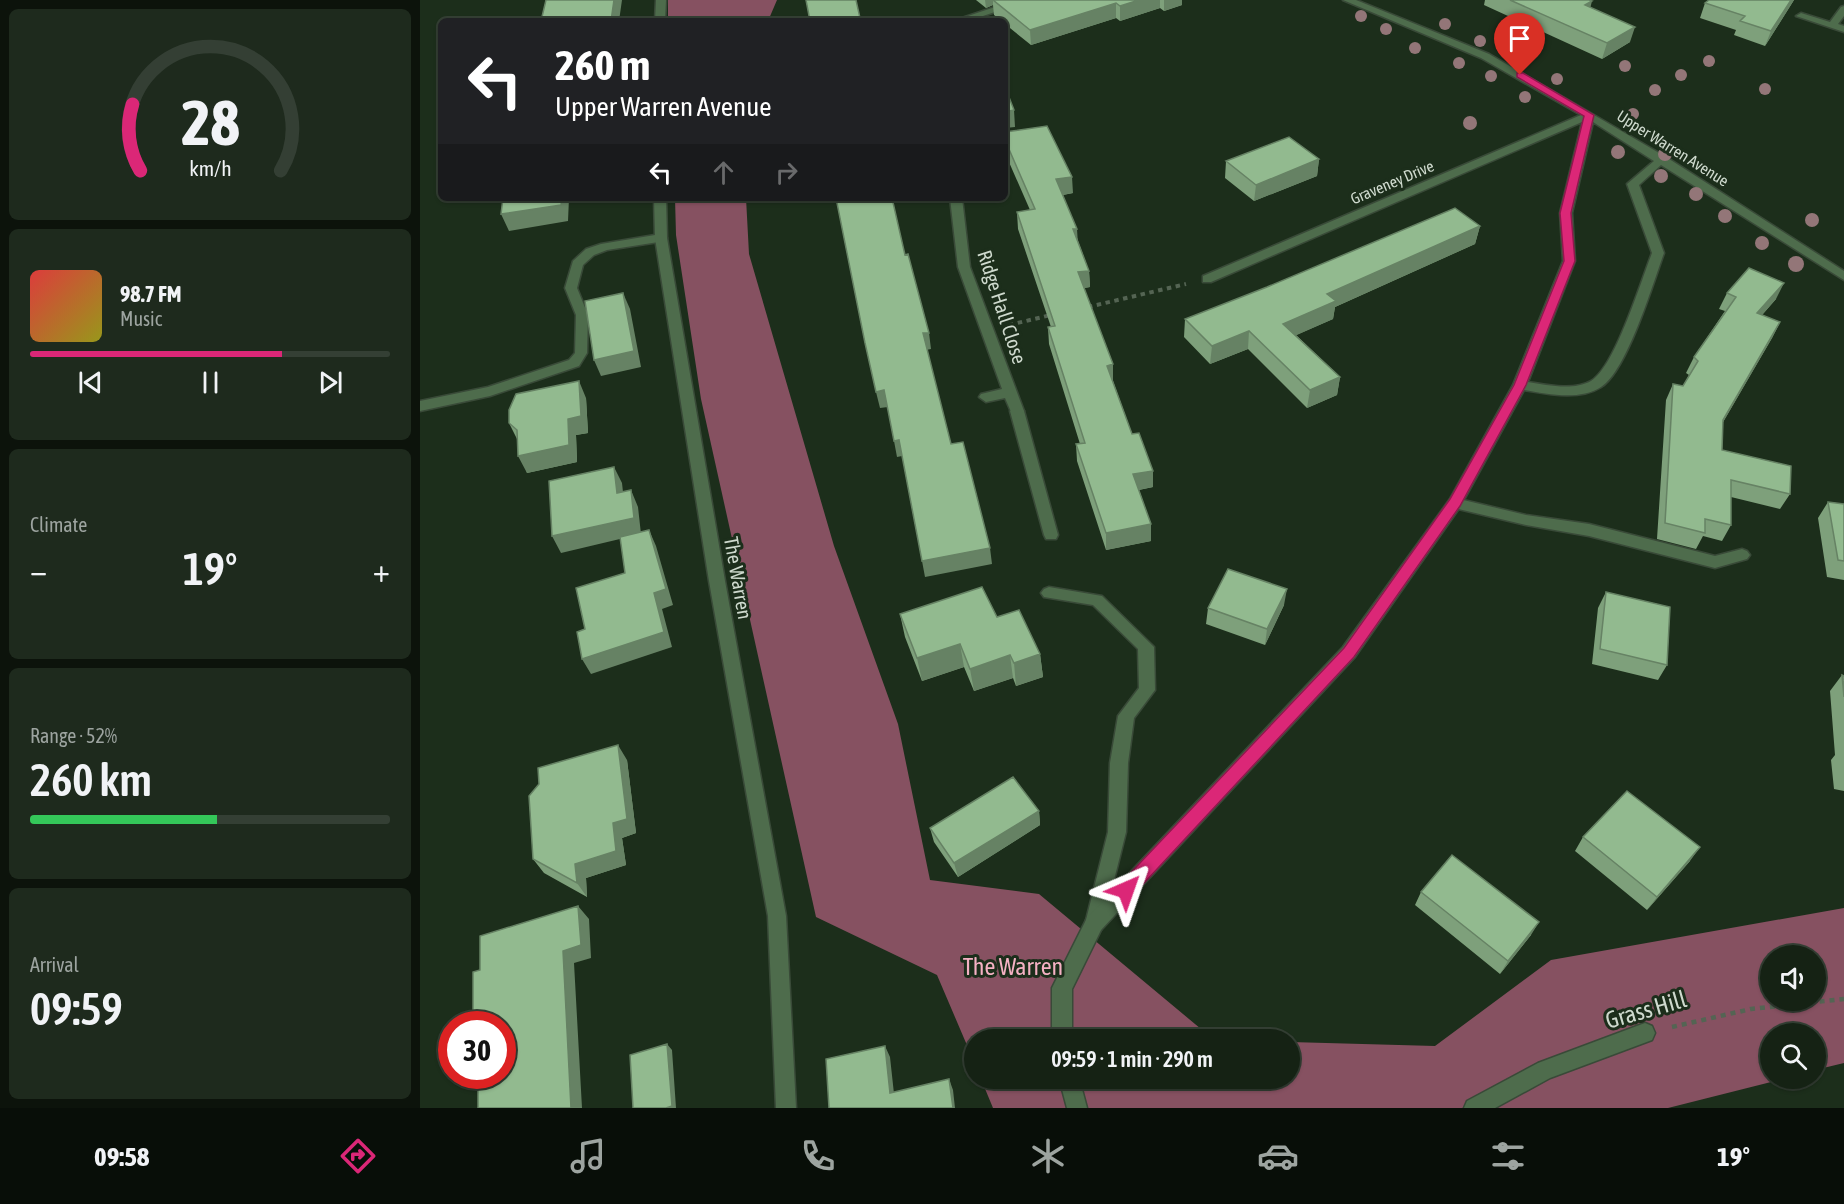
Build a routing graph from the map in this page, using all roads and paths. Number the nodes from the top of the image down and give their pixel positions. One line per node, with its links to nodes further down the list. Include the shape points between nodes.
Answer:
1 (661, 0): 6 (street)
2 (1026, 0): 7 (street)
3 (1348, 0): 10 (street, Upper Warren Avenue, via 1485,56)
4 (1844, 9): 8 (street)
5 (1802, 16): 8 (street)
6 (660, 18)
7 (968, 18)
8 (1832, 25): 9 (street)
9 (1844, 29)
10 (1590, 115): 11 (street, Upper Warren Avenue); 16 (street, Graveney Drive); 20 (street, via 1566,213 1569,261)
11 (1662, 159): 15 (street, Upper Warren Avenue); 20 (street, via 1633,184 1658,253 1618,355 1600,382 1580,389)
12 (660, 201): 14 (street, The Warren)
13 (956, 201): 19 (street, Ridge Hall Close, via 964,267)
14 (661, 238): 23 (street, via 605,247 590,252 577,264 571,288 582,315 581,352 574,363 490,391); 33 (street, The Warren, via 777,916)
15 (1844, 276)
16 (1207, 279): 17 (path)
17 (1079, 309)
18 (1057, 314): 19 (path)
19 (987, 331): 21 (street, Ridge Hall Close)
20 (1520, 385): 24 (street)
21 (1010, 392): 22 (street, Ridge Hall Close); 25 (street, Ridge Hall Close)
22 (986, 397)
23 (420, 406)
24 (1455, 503): 26 (street, via 1589,530 1715,562); 28 (street, via 1349,652)
25 (1051, 535)
26 (1742, 555)
27 (1049, 593): 28 (street, via 1097,600 1146,647 1147,690 1126,716 1119,763 1118,832)
28 (1094, 924): 30 (street, via 1062,987)
29 (1844, 999): 31 (path, Grass Hill, via 1751,1009)
30 (1062, 1029)
31 (1645, 1033): 35 (street, Grass Hill, via 1545,1070)
32 (1072, 1089): 34 (street)
33 (786, 1108)
34 (1077, 1108)
35 (1474, 1108)

